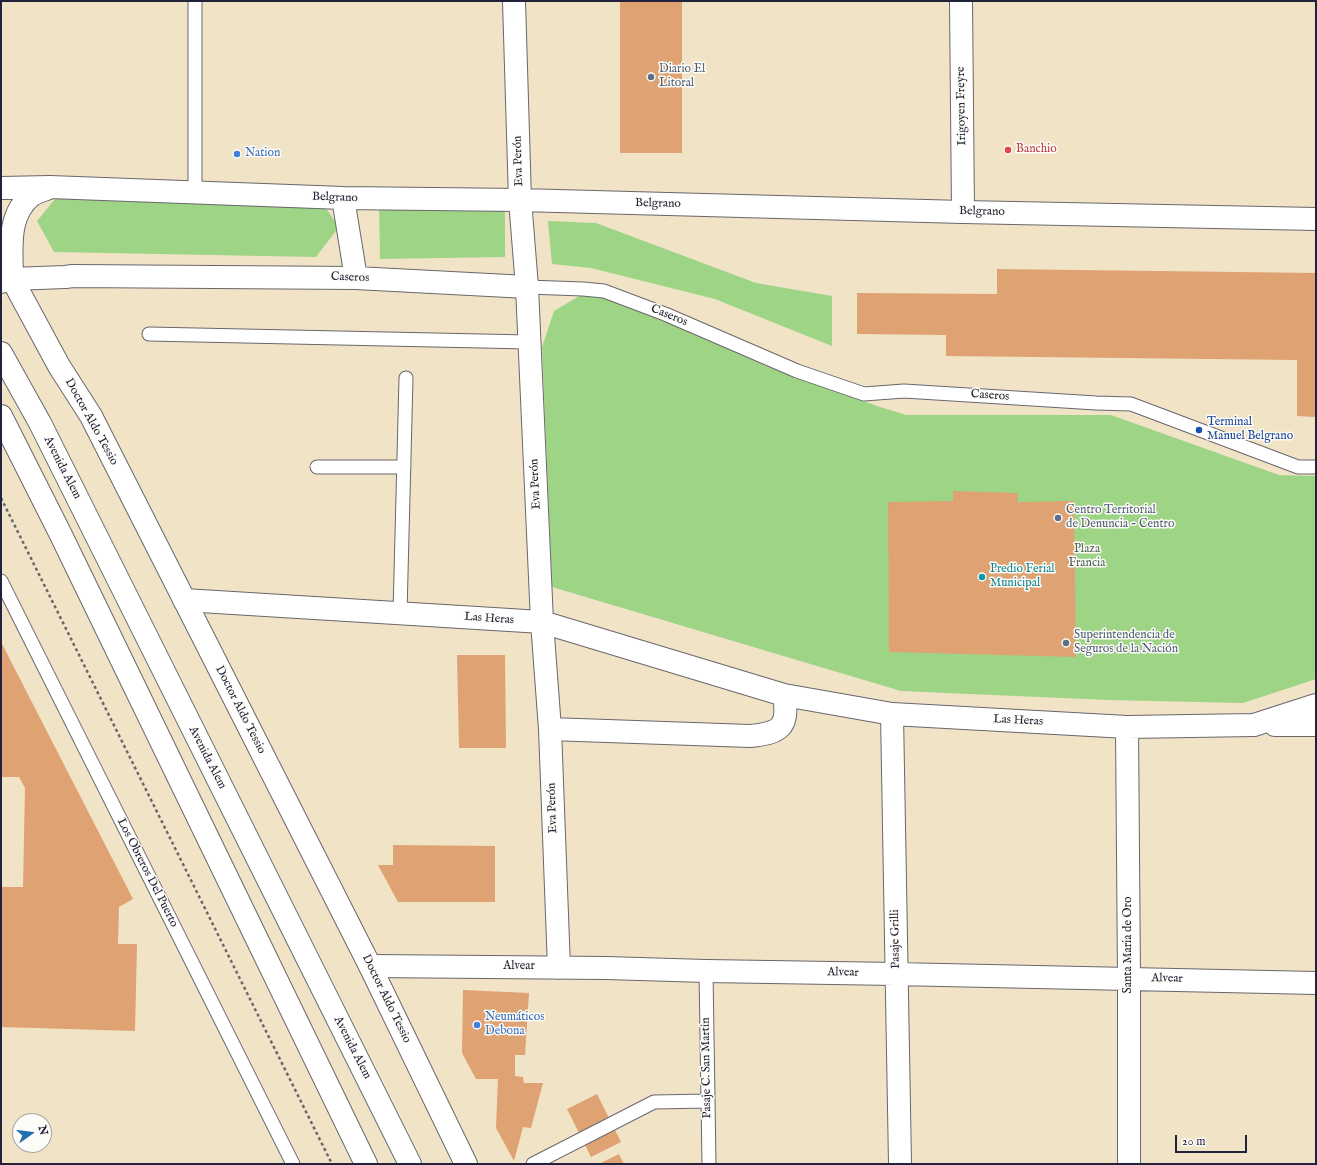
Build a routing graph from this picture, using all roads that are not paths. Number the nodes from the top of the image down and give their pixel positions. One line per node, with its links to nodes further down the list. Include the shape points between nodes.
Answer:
1 (195, 1): 6 (lane)
2 (514, 1): 8 (main road, Eva Perón)
3 (961, 1): 9 (main road, Irigoyen Freyre)
4 (1, 188): 5 (main road, Belgrano)
5 (50, 188): 6 (main road, Belgrano); 11 (main road, via 32,195 15,218)
6 (196, 193): 7 (main road, Belgrano)
7 (343, 198): 8 (main road, Belgrano); 12 (main road)
8 (520, 200): 9 (main road, Belgrano); 13 (main road, Eva Perón)
9 (963, 212): 10 (main road, Belgrano)
10 (1316, 219)
11 (5, 275): 12 (main road, Caseros); 25 (main road, Doctor Aldo Tessio, via 91,416)
12 (356, 278): 13 (main road, Caseros)
13 (527, 287): 15 (main road, Eva Perón); 22 (lane, Caseros, via 604,291 665,314 797,371 864,394 904,391 1096,404 1131,404 1298,467)
14 (149, 334): 15 (lane)
15 (529, 342): 27 (main road, Eva Perón)
16 (1, 353): 45 (main road, Avenida Alem, via 43,430)
17 (406, 378): 21 (lane)
18 (1, 416): 23 (main road)
19 (1, 445): 23 (main road)
20 (317, 467): 21 (lane)
21 (404, 467): 26 (lane)
22 (1316, 467)
23 (60, 534): 44 (main road)
24 (1, 581): 43 (lane, Los Obreros Del Puerto)
25 (184, 600): 26 (main road, Las Heras); 35 (main road, Doctor Aldo Tessio)
26 (400, 613): 27 (main road, Las Heras)
27 (542, 622): 28 (main road, Las Heras); 34 (main road, Eva Perón)
28 (784, 695): 30 (main road, Las Heras); 34 (main road, via 784,722 773,732 766,734 750,736)
29 (1316, 705): 31 (main road, Las Heras)
30 (892, 714): 33 (main road, Las Heras); 38 (main road, Pasaje Grilli)
31 (1254, 725): 32 (main road, Las Heras); 33 (main road, Las Heras)
32 (1316, 725)
33 (1127, 727): 39 (main road, Santa Maria de Oro)
34 (550, 729): 36 (main road, Eva Perón)
35 (370, 966): 36 (main road, Alvear); 46 (main road, Doctor Aldo Tessio)
36 (559, 968): 37 (main road, Alvear)
37 (706, 971): 38 (main road, Alvear); 41 (lane, Pasaje C. San Martin)
38 (896, 974): 39 (main road, Alvear); 48 (main road, Pasaje Grilli)
39 (1129, 978): 40 (main road, Alvear); 49 (main road, Santa Maria de Oro)
40 (1316, 982)
41 (708, 1101): 42 (lane, via 654,1102); 47 (lane, Pasaje C. San Martin)
42 (538, 1163)
43 (293, 1164)
44 (366, 1164)
45 (410, 1164)
46 (466, 1164)
47 (709, 1164)
48 (900, 1164)
49 (1129, 1164)

